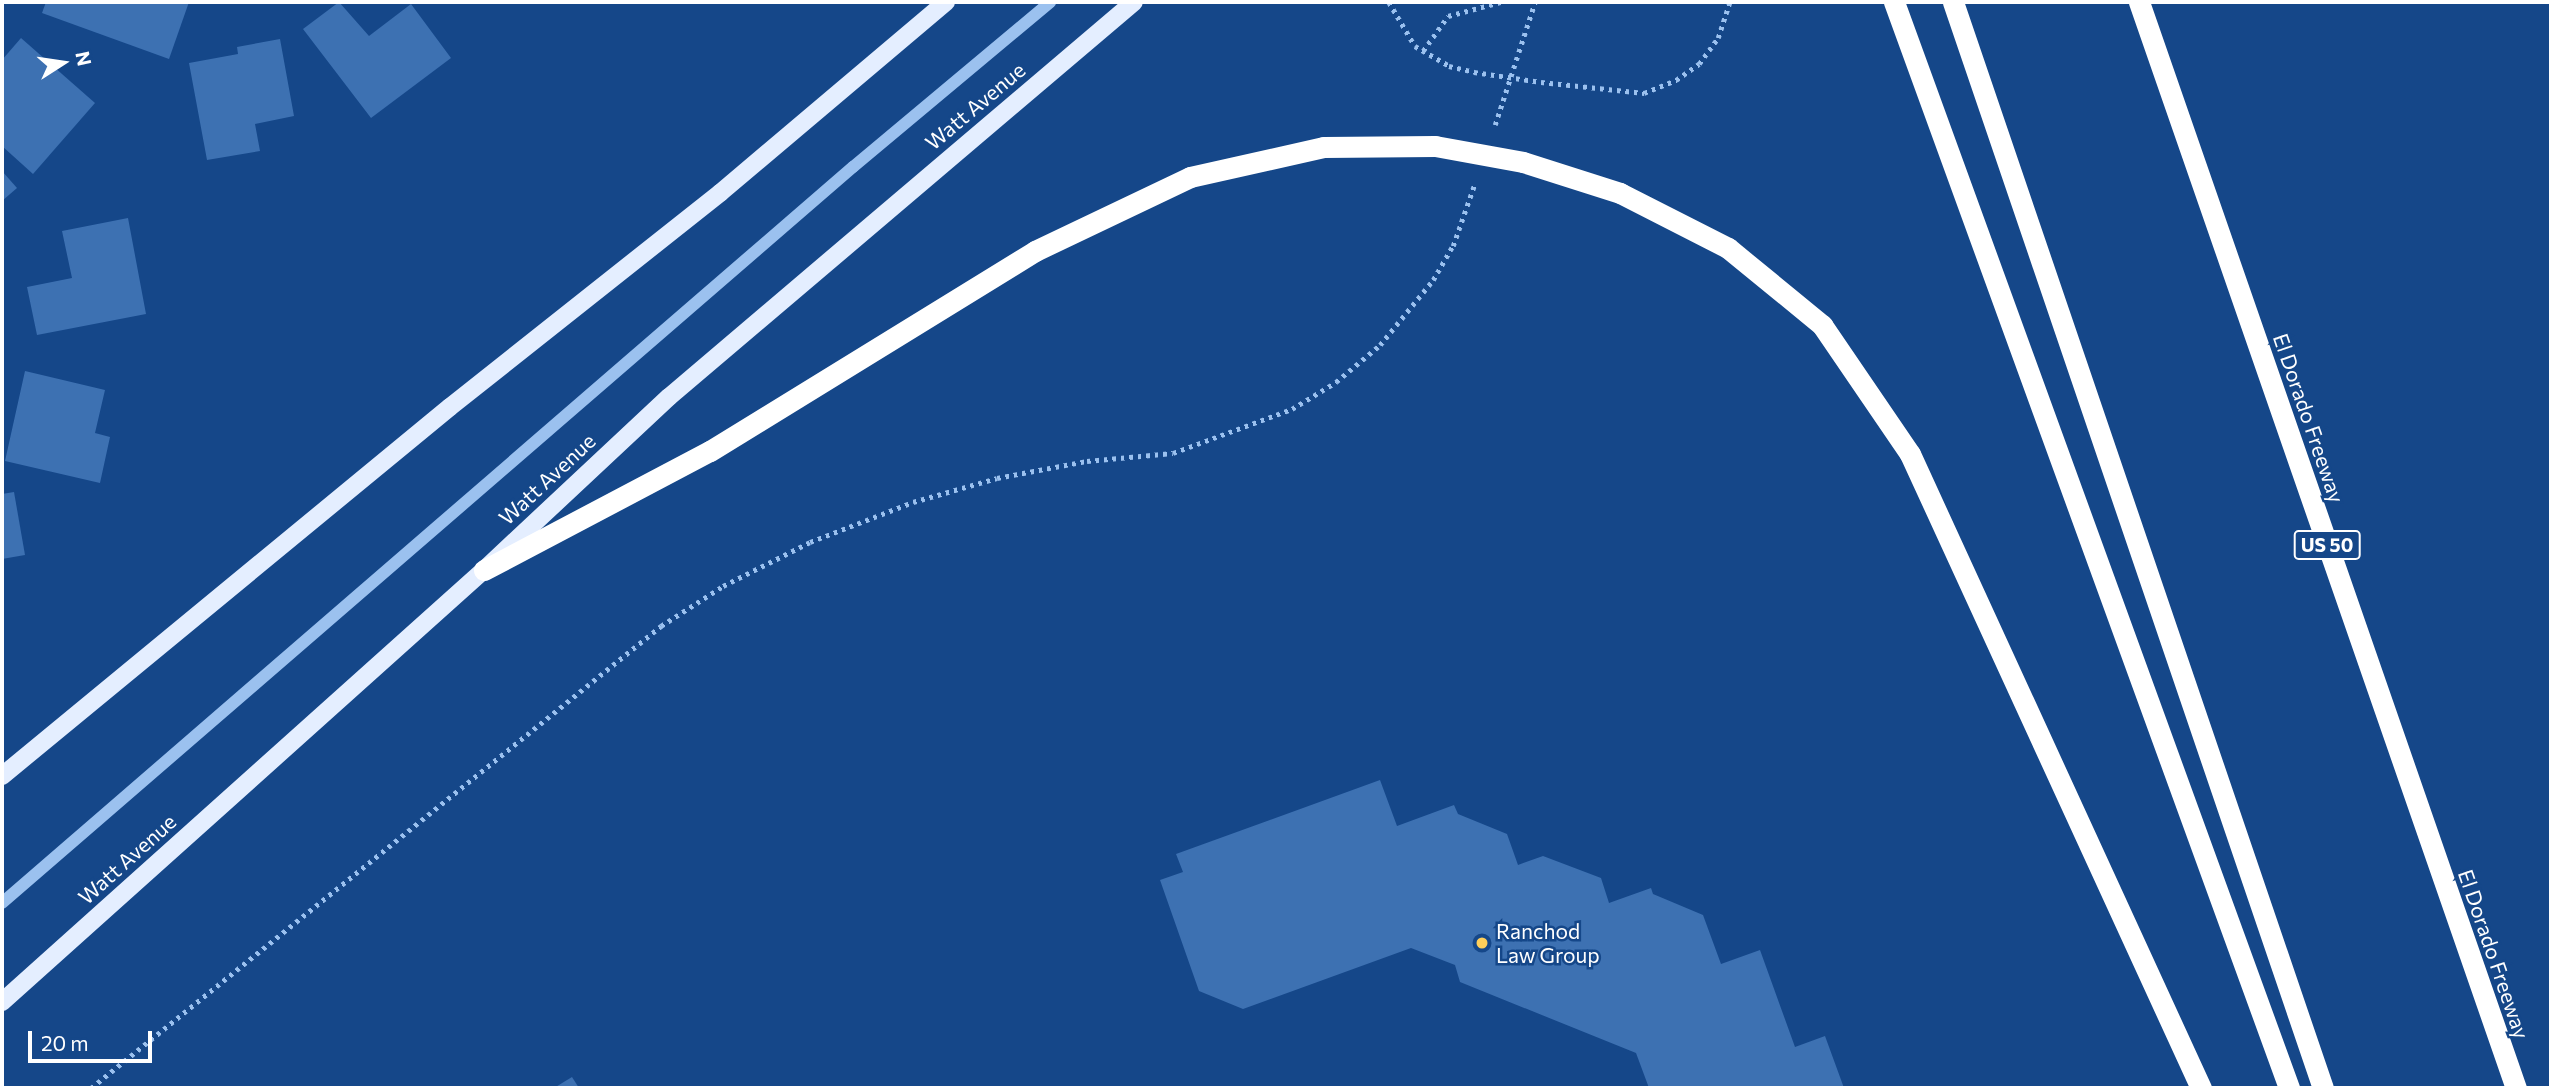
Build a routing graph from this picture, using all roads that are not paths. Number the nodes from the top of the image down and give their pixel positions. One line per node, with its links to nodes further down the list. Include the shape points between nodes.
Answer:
1 (946, 2): 8 (main road, via 720,193 450,407)
2 (1050, 2): 9 (lane)
3 (1134, 2): 7 (main road, Watt Avenue, via 669,397)
4 (1894, 2): 12 (highway)
5 (1953, 2): 13 (highway)
6 (2139, 2): 14 (highway, El Dorado Freeway / US 50)
7 (484, 569): 10 (main road, Watt Avenue); 11 (highway, bridge, via 709,451 1035,251 1190,177 1324,147 1435,146 1523,162 1620,193 1728,248 1822,325 1910,454)
8 (2, 776)
9 (2, 903)
10 (2, 1002)
11 (2201, 1088)
12 (2289, 1088)
13 (2323, 1088)
14 (2516, 1088)

